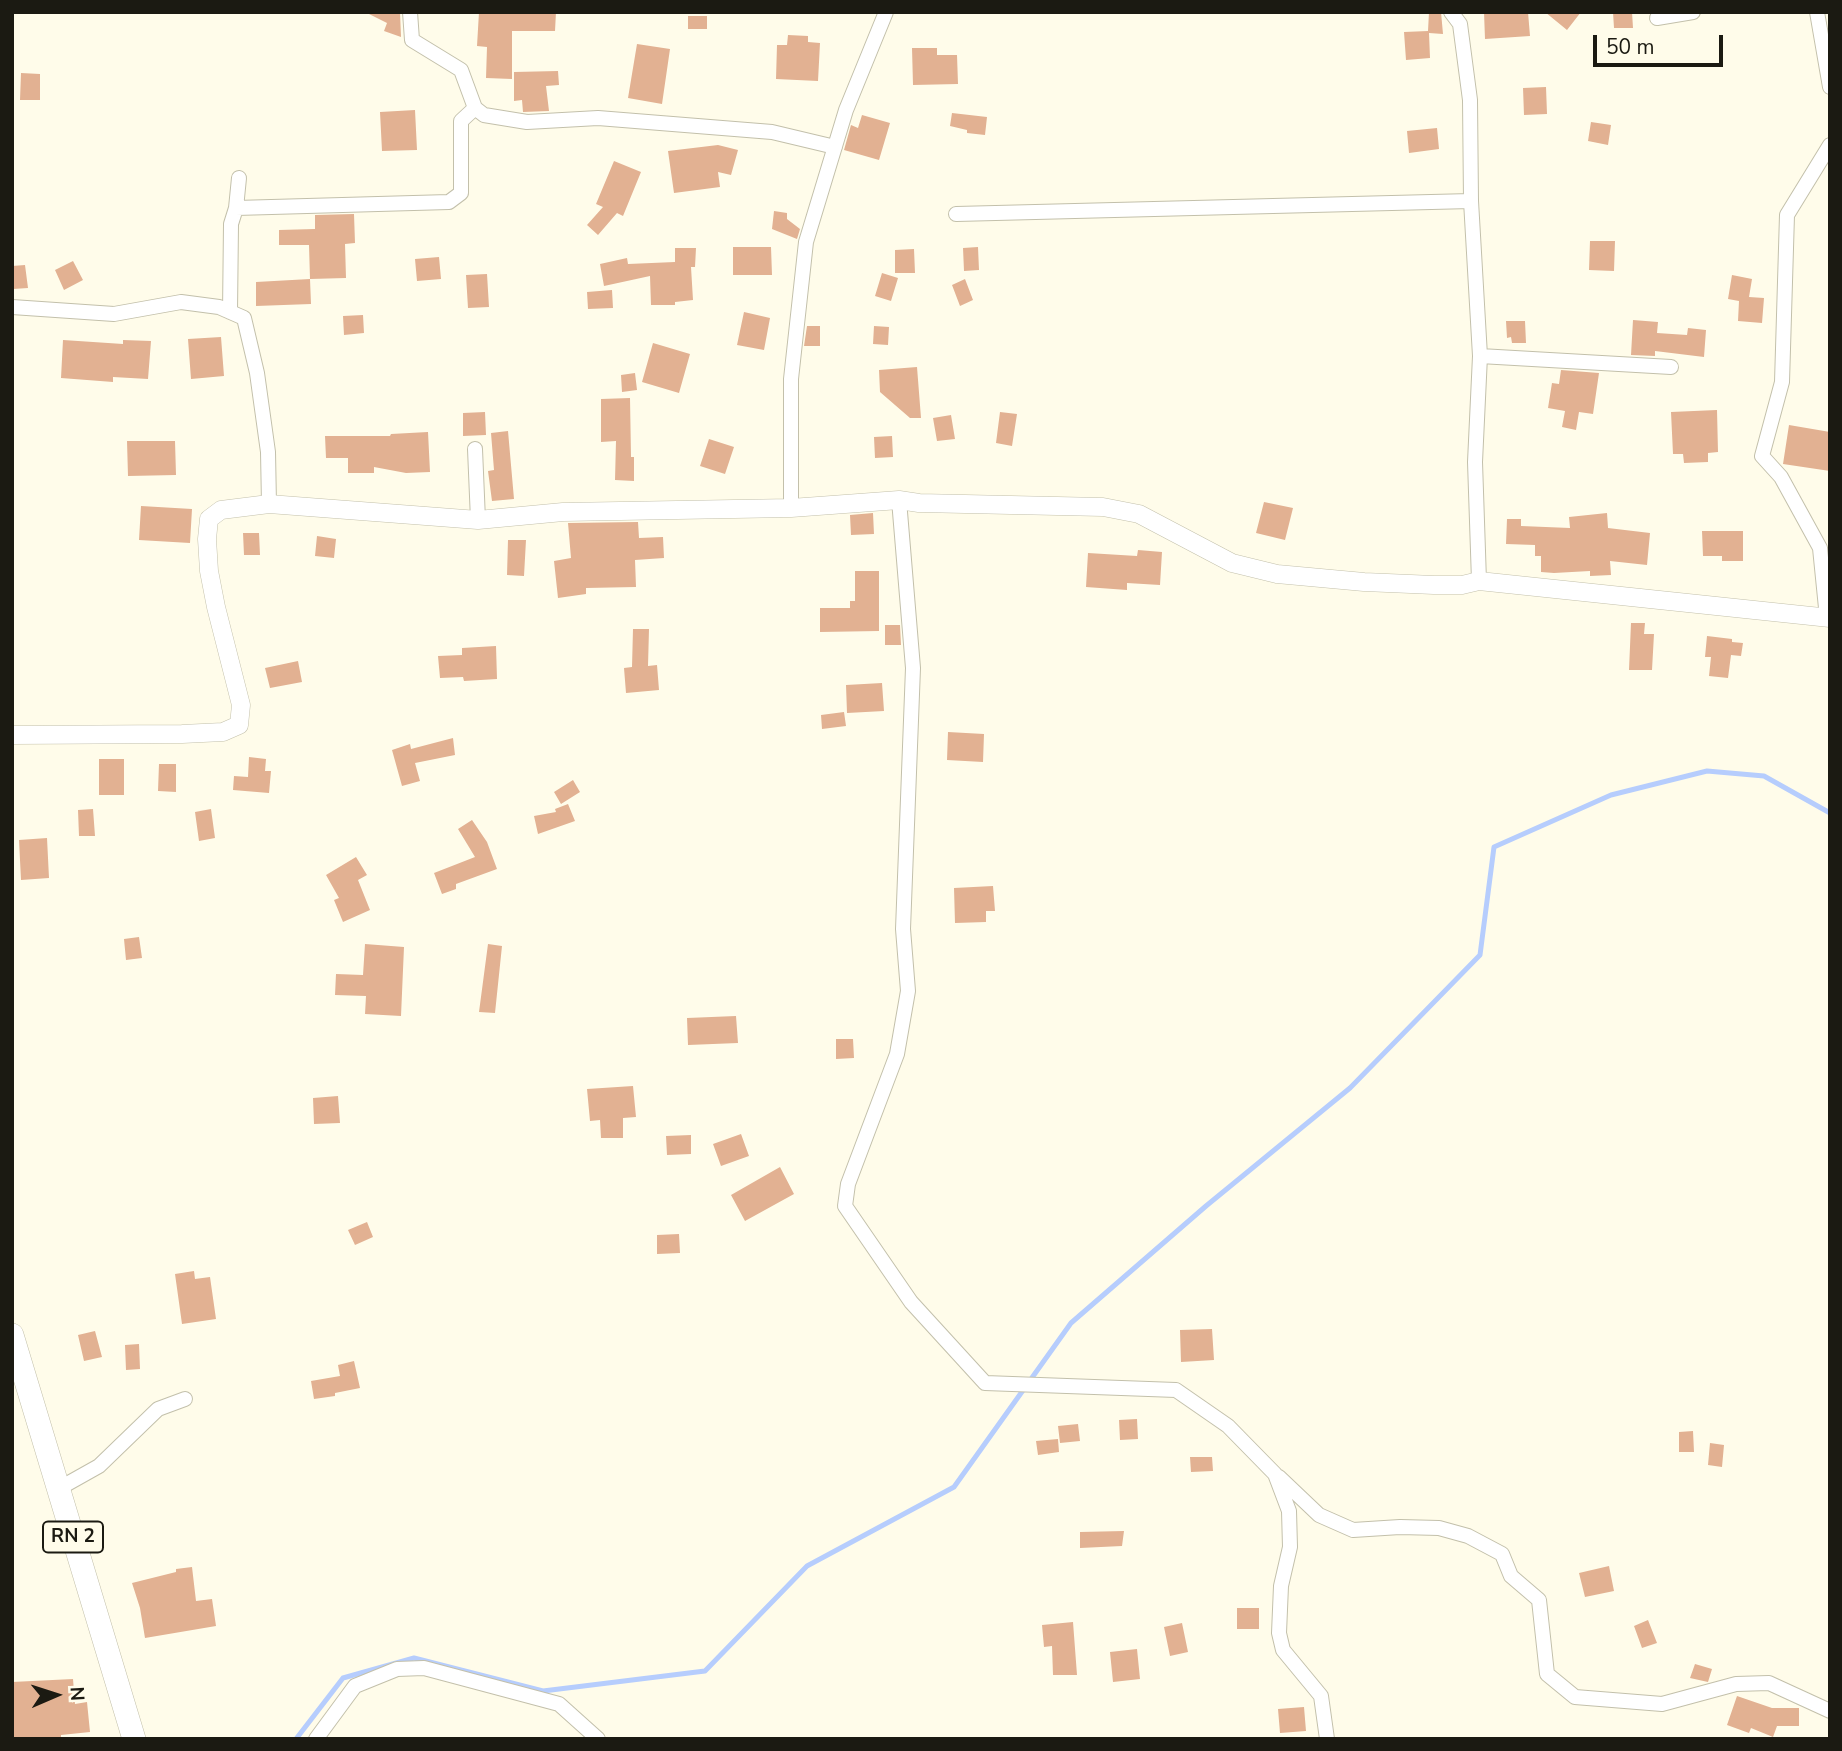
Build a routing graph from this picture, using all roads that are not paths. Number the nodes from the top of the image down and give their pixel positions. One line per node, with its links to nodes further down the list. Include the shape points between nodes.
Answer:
1 (410, 12): 8 (street, via 412,40 461,70)
2 (886, 12): 10 (street)
3 (1451, 12): 12 (street, via 1460,24 1470,100)
4 (1693, 12): 6 (street)
5 (1817, 12): 7 (street)
6 (1657, 18)
7 (1830, 87)
8 (475, 108): 10 (street, via 484,115 527,122 598,118 772,132); 13 (street, via 461,121 461,192 449,202)
9 (1830, 145): 25 (street, via 1787,215 1783,382 1762,456 1781,477 1821,548)
10 (835, 147): 22 (street, via 806,242 791,379)
11 (239, 178): 13 (street)
12 (1471, 201): 14 (street); 17 (street)
13 (236, 208): 16 (street, via 231,224)
14 (956, 214)
15 (12, 307): 16 (street, via 114,314 181,302)
16 (230, 312): 21 (street, via 244,318 257,373 268,452)
17 (1480, 356): 18 (street); 24 (street, via 1475,462)
18 (1671, 367)
19 (475, 449): 23 (street)
20 (899, 500): 22 (street); 24 (street, via 1103,508 1139,514 1232,563 1277,574 1434,585); 29 (street, via 913,668 902,929 908,991 897,1054 848,1184 845,1206 911,1302 985,1382 1176,1390 1228,1426)
21 (269, 504): 23 (street); 26 (street, via 221,510 209,519 209,571 241,705 239,725 223,732 181,734)
22 (791, 508): 23 (street, via 563,512)
23 (478, 520)
24 (1479, 581): 25 (street)
25 (1828, 618)
26 (12, 735)
27 (12, 1335): 30 (main road, RN 2)
28 (185, 1399): 30 (street, via 158,1409 99,1466)
29 (1275, 1474): 31 (street, via 1319,1515 1353,1530 1439,1528 1468,1536 1502,1554 1511,1576 1539,1600 1547,1674 1575,1697 1662,1704 1736,1684 1769,1683); 35 (street, via 1289,1511 1290,1547 1281,1586 1279,1633 1283,1650 1321,1696)
30 (58, 1489): 32 (main road, RN 2)
31 (1830, 1711)
32 (134, 1739)
33 (316, 1739): 34 (street, via 355,1686 397,1669 424,1668 559,1704)
34 (598, 1739)
35 (1327, 1739)

